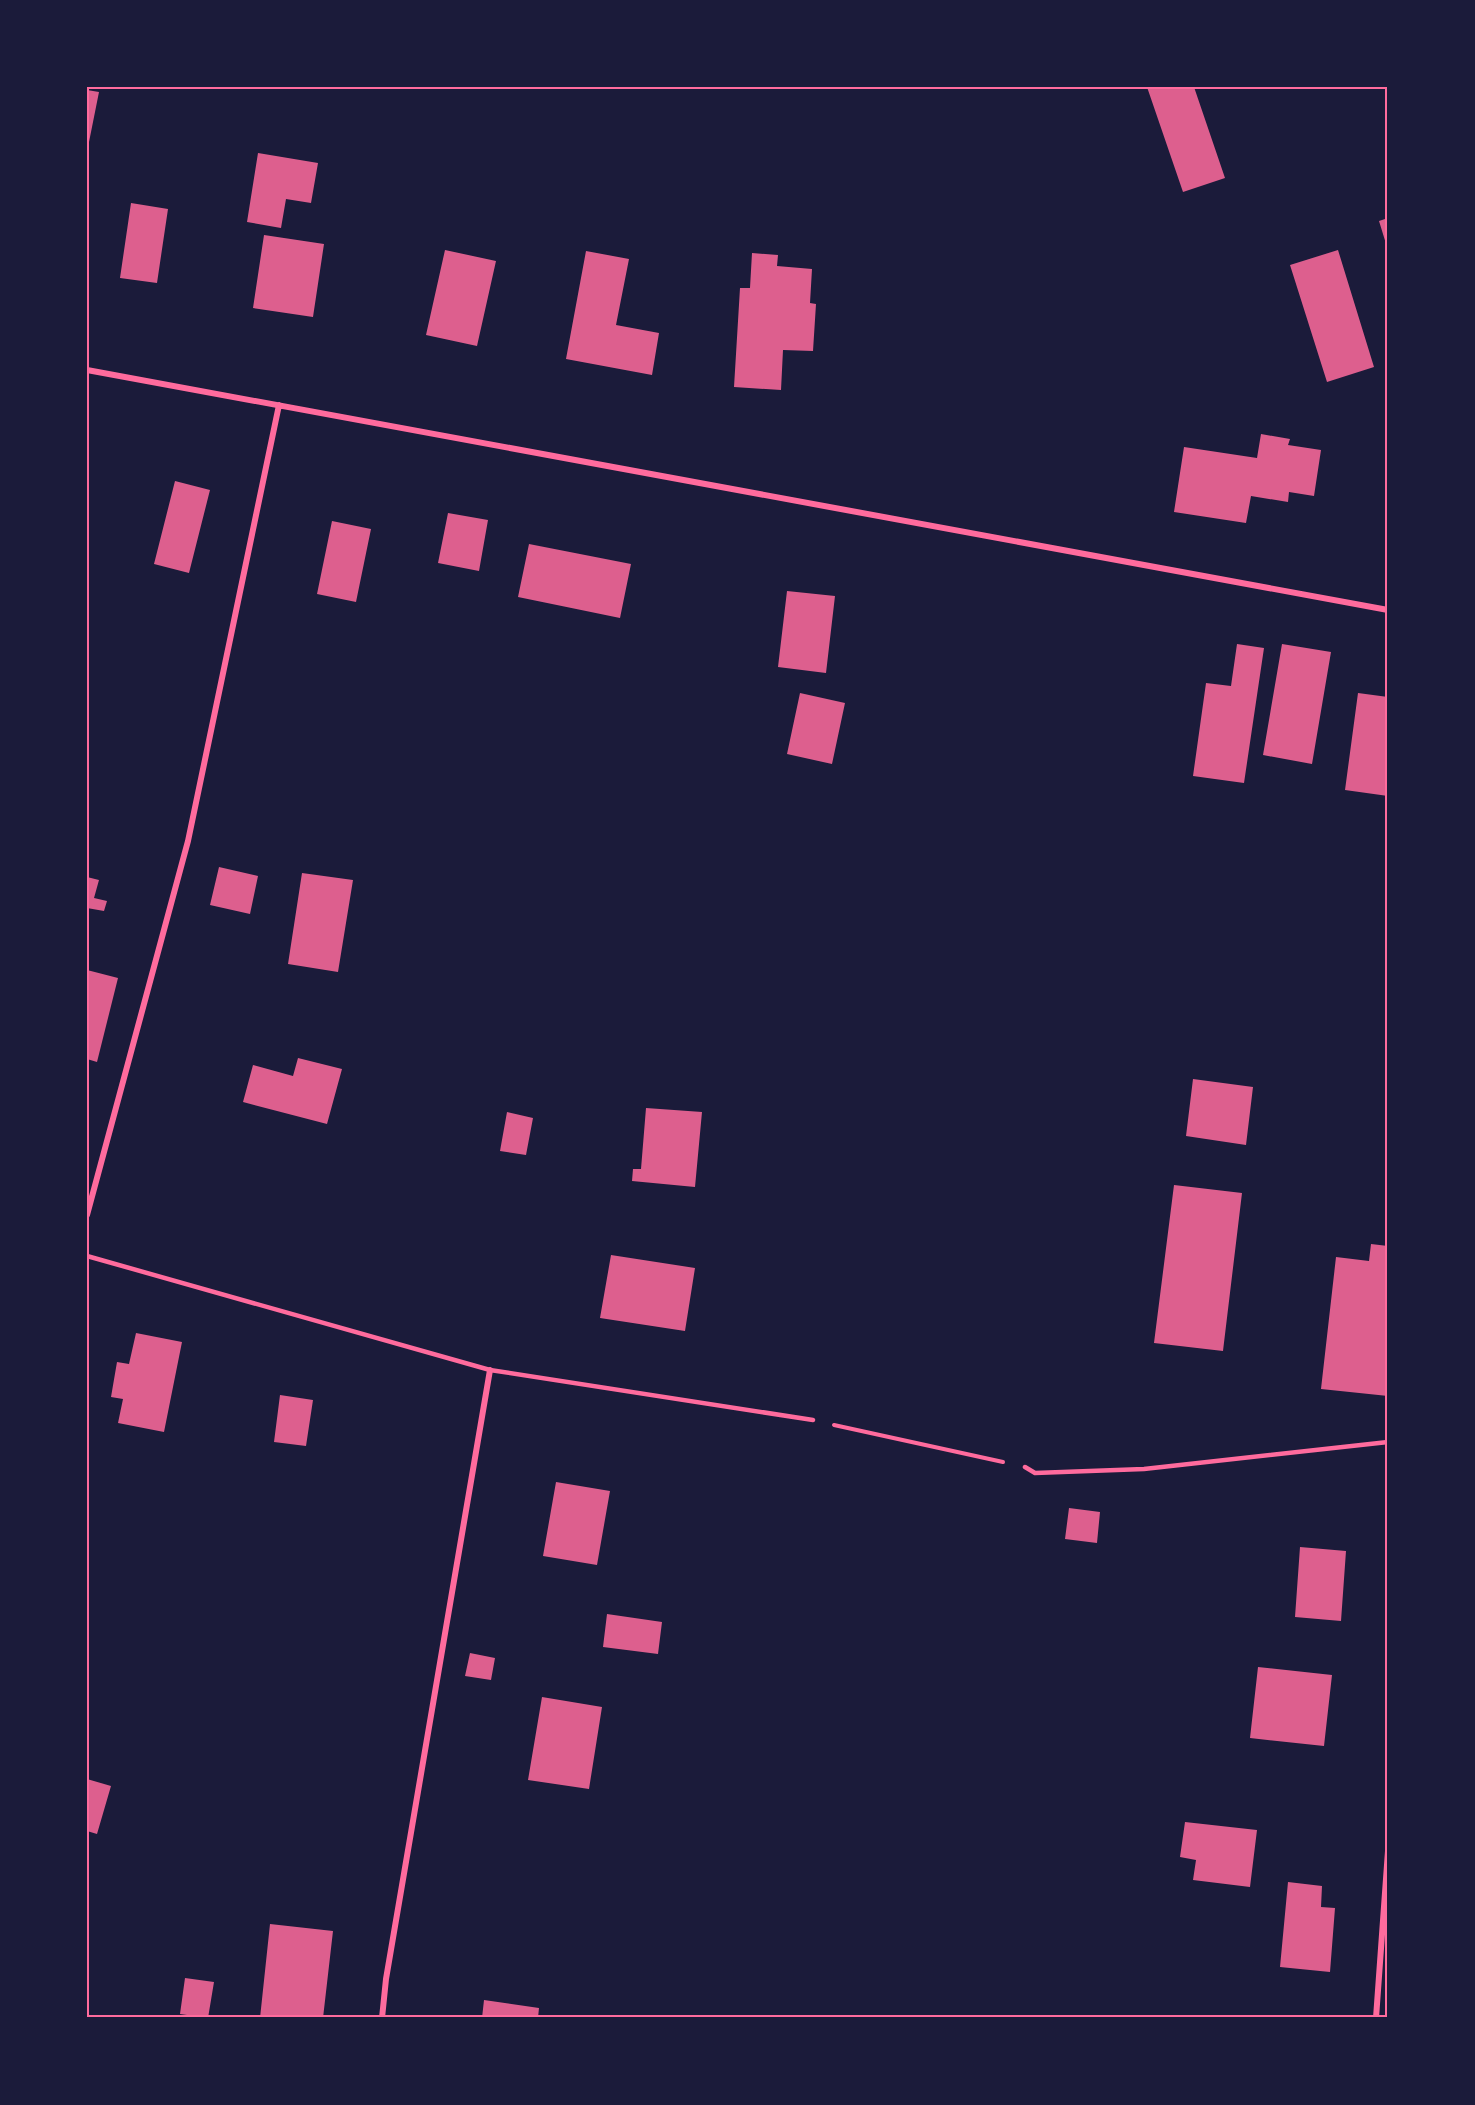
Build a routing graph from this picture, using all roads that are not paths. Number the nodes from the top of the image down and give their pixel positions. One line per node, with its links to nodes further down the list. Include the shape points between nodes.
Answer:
1 (87, 370): 2 (street)
2 (279, 405): 3 (street); 4 (street, via 188,841)
3 (1388, 610)
4 (87, 1215)
5 (87, 1256): 6 (lane)
6 (490, 1370): 7 (lane); 11 (street)
7 (813, 1420)
8 (1388, 1442): 9 (lane, via 1144,1469 1035,1473)
9 (1025, 1467)
10 (1388, 1851): 12 (street)
11 (382, 2018)
12 (1376, 2018)

